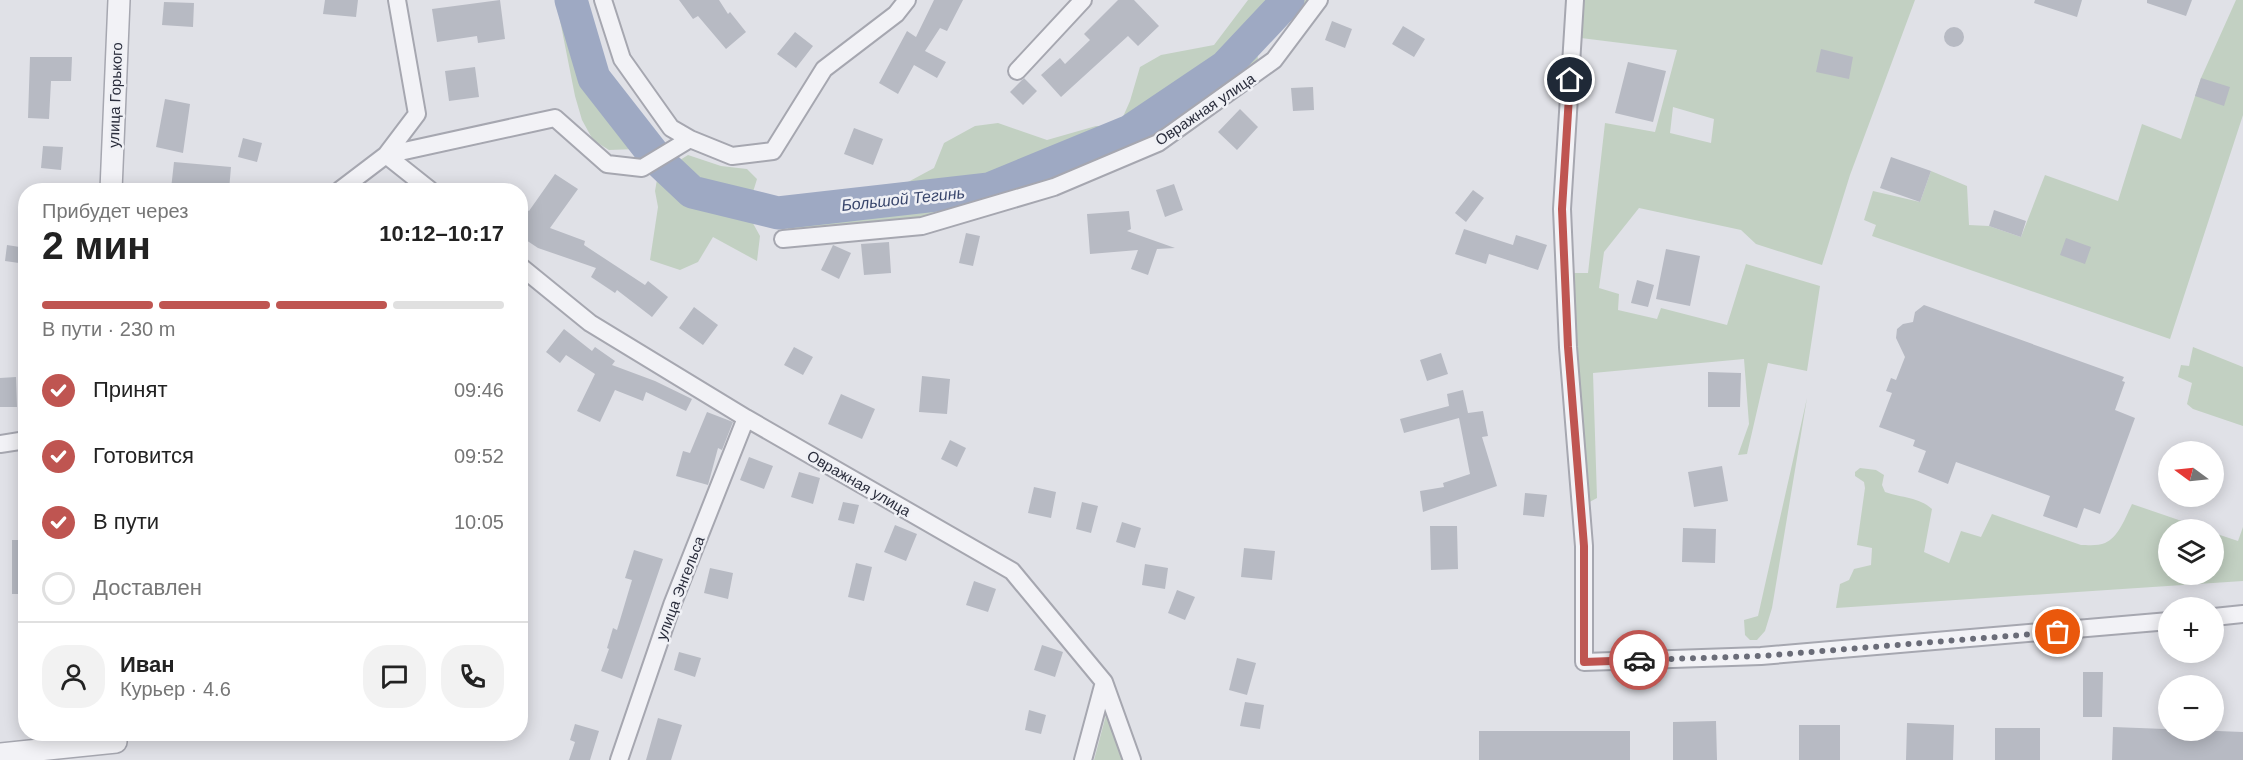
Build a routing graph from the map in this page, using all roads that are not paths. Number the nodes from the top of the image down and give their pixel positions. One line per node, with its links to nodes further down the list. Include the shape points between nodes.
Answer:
1 (119, 0): 11 (street, улица Горького)
2 (397, 0): 10 (street, via 417,114)
3 (603, 0): 9 (street, via 622,59 671,128)
4 (907, 0): 9 (street, via 896,14 824,69 773,151 732,156)
5 (1083, 0): 8 (street)
6 (1319, 0): 14 (street, Овражная улица, via 1275,60 1158,143 1054,187 922,226)
7 (1575, 0): 21 (street, via 1562,209 1568,347 1584,546 1584,662 1761,656)
8 (1017, 71)
9 (689, 139): 10 (street, via 642,168 607,164 555,118)
10 (386, 155): 12 (street); 13 (street)
11 (111, 183)
12 (349, 183)
13 (421, 183)
14 (783, 239)
15 (528, 273): 16 (street, Овражная улица, via 590,323)
16 (746, 418): 22 (street, Овражная улица, via 1012,571); 25 (street, улица Энгельса, via 672,605)
17 (18, 441): 18 (street)
18 (0, 444)
19 (2243, 614): 20 (street)
20 (2224, 616)
21 (2158, 622)
22 (1104, 682): 26 (street); 27 (street, Овражная улица)
23 (116, 745): 24 (street)
24 (0, 753)
25 (619, 760)
26 (1083, 760)
27 (1132, 760)

